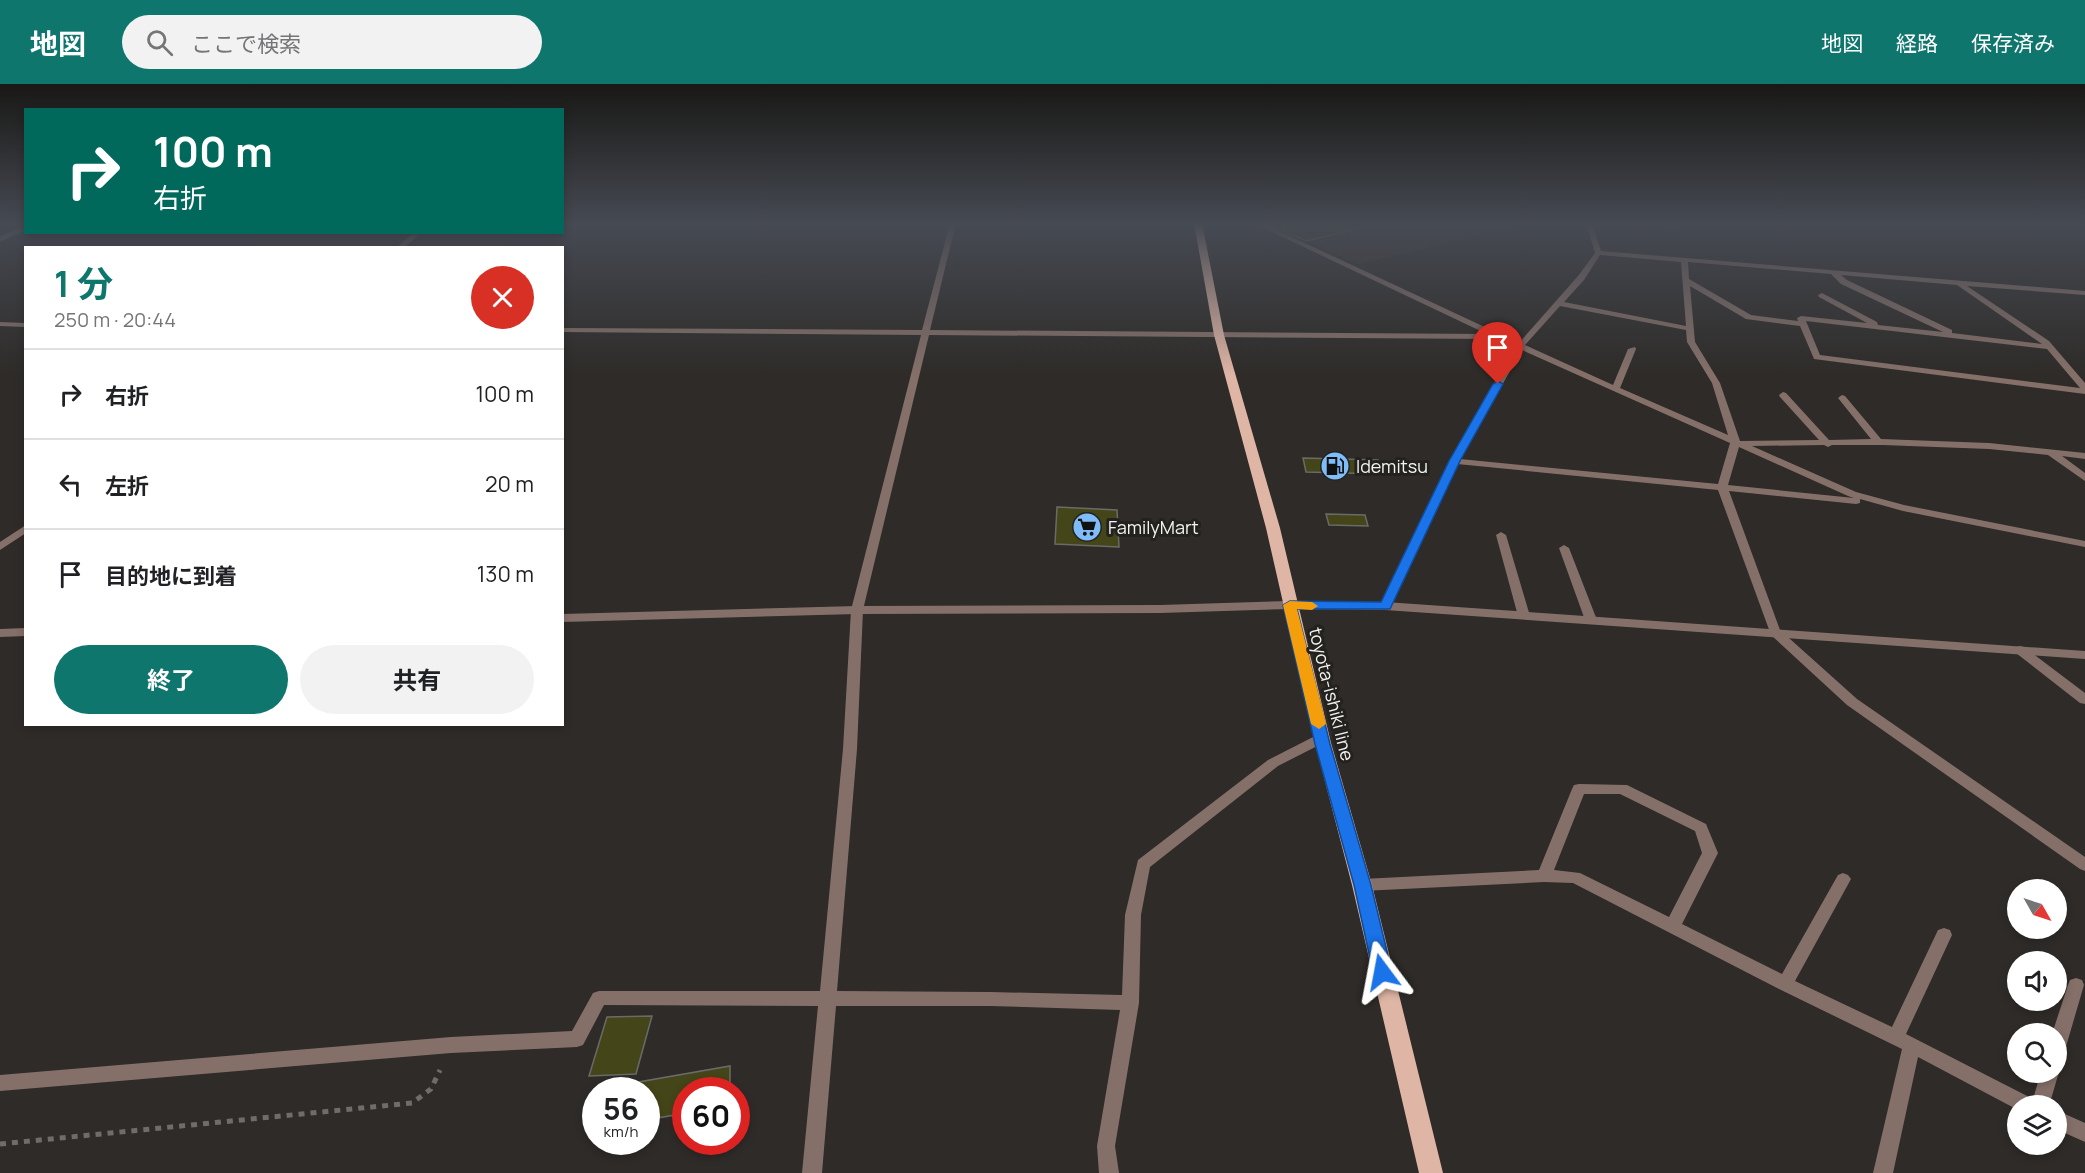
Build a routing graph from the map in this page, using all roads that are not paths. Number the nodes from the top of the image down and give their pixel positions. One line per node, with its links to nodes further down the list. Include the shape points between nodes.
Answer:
1 (941, 274): 21 (street)
2 (1208, 274): 22 (main road, toyota-ishiki line)
3 (1364, 274): 24 (street)
4 (1584, 274): 14 (street)
5 (1685, 274): 10 (street)
6 (1777, 274): 9 (street)
7 (1835, 274): 23 (street, via 1844,282)
8 (1844, 274): 11 (street)
9 (1785, 279)
10 (1686, 281): 16 (street, via 1749,317); 19 (street)
11 (1959, 283): 12 (street); 26 (street)
12 (2085, 293)
13 (1822, 295): 18 (street)
14 (1559, 303): 19 (street); 25 (street)
15 (0, 324): 17 (street)
16 (1803, 324): 18 (street, via 1801,318); 29 (street, via 1817,357)
17 (24, 325)
18 (1880, 327): 23 (street)
19 (1691, 329): 33 (street, via 1691,342 1716,383)
20 (564, 330): 21 (street)
21 (927, 334): 22 (street); 48 (street)
22 (1219, 335): 24 (street); 46 (main road, toyota-ishiki line, via 1273,528)
23 (1957, 336): 26 (street)
24 (1499, 337): 25 (street)
25 (1520, 346): 28 (street); 37 (street)
26 (2049, 346): 29 (street)
27 (1632, 349): 28 (street)
28 (1616, 388): 33 (street)
29 (2085, 389)
30 (1783, 394): 34 (street)
31 (1842, 398): 32 (street)
32 (1878, 442): 34 (street); 35 (street, via 1989,446)
33 (1735, 443): 34 (street); 39 (street); 40 (street, via 1852,494)
34 (1828, 444)
35 (2051, 453): 36 (street); 38 (street)
36 (2085, 456)
37 (1454, 461): 39 (street); 47 (street)
38 (2085, 478)
39 (1722, 486): 40 (street); 53 (street)
40 (1887, 504): 43 (street)
41 (24, 529): 44 (street)
42 (1501, 535): 49 (street)
43 (2085, 544)
44 (0, 547)
45 (1564, 548): 51 (street)
46 (1290, 605): 47 (street); 48 (street); 58 (main road, toyota-ishiki line)
47 (1385, 606): 49 (street)
48 (857, 610): 50 (street); 67 (street, via 850,749)
49 (1524, 616): 51 (street)
50 (564, 618)
51 (1592, 620): 53 (street)
52 (24, 632): 54 (street)
53 (1775, 632): 55 (street); 59 (street, via 1852,702)
54 (0, 633)
55 (2020, 650): 56 (street); 57 (street)
56 (2085, 655)
57 (2085, 700)
58 (1322, 738): 62 (main road, toyota-ishiki line); 68 (street, via 1274,763 1143,864 1133,915)
59 (2085, 865)
60 (1544, 876): 62 (street); 63 (street, via 1575,877); 63 (street, via 1579,789 1622,789 1701,828 1710,853)
61 (1843, 879): 65 (street)
62 (1362, 885): 77 (main road, toyota-ishiki line)
63 (1672, 927): 65 (street)
64 (1944, 935): 70 (street)
65 (1785, 984): 70 (street)
66 (2076, 985): 69 (street)
67 (828, 998): 68 (street); 71 (street, via 599,998 577,1040 451,1044); 75 (street)
68 (1130, 1003): 76 (street, via 1106,1146)
69 (2064, 1023)
70 (1904, 1041): 72 (street); 78 (street)
71 (0, 1083)
72 (2007, 1095)
73 (2067, 1124): 74 (street)
74 (2085, 1133)
75 (812, 1173)
76 (1109, 1173)
77 (1431, 1173)
78 (1883, 1173)

